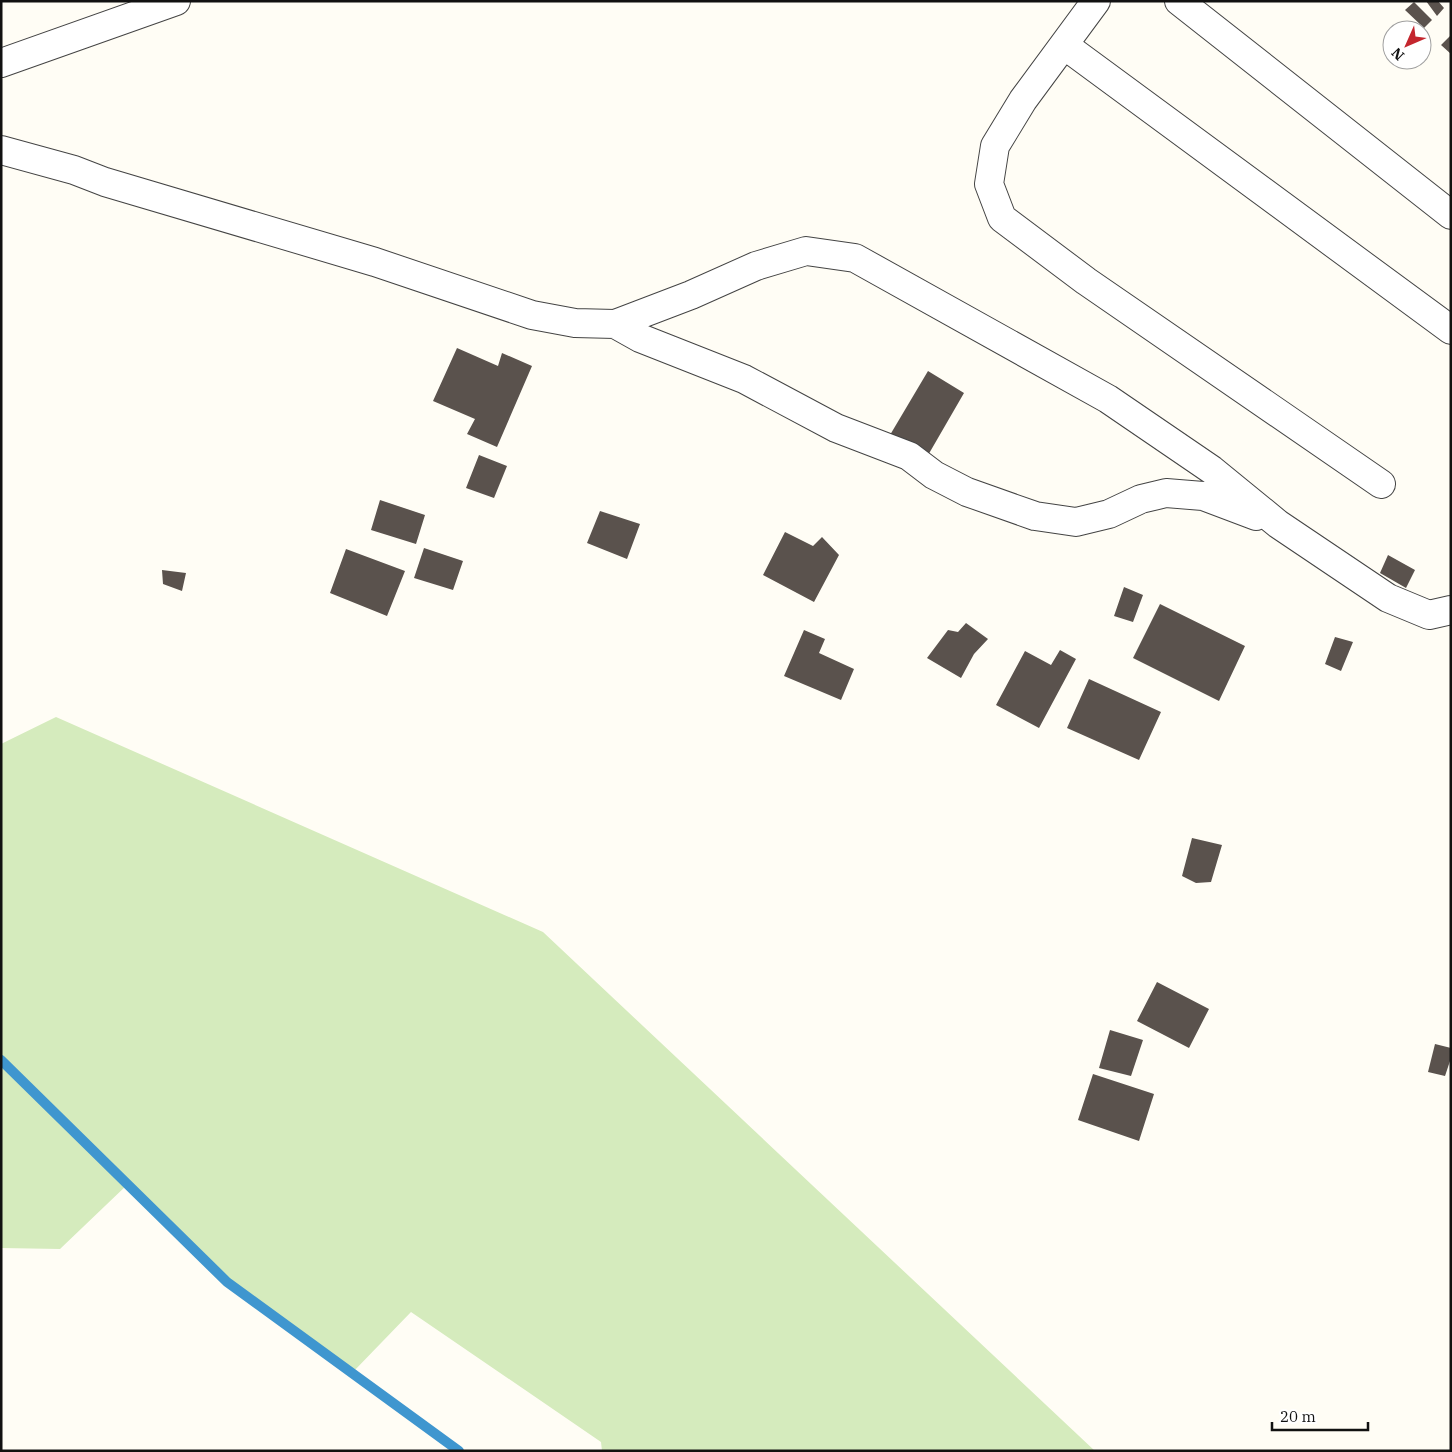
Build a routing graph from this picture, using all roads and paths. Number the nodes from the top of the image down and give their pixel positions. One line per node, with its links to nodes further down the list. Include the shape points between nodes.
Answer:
1 (176, 1): 5 (street)
2 (1096, 1): 4 (street)
3 (1179, 1): 7 (street)
4 (1064, 45): 9 (street); 10 (street, via 1023,100 996,146 989,184 1002,218 1086,281)
5 (1, 64)
6 (1, 150): 8 (street, via 375,262 532,315 575,323)
7 (1451, 215)
8 (615, 324): 11 (street, via 640,338 744,379 836,428 909,456 934,475 966,492 1035,516 1076,522 1109,514 1141,499 1166,493 1204,496); 11 (street, via 756,266 806,251 855,258 1108,399 1212,470)
9 (1451, 330)
10 (1381, 484)
11 (1278, 524): 12 (street, via 1388,598 1429,615)
12 (1451, 610)

